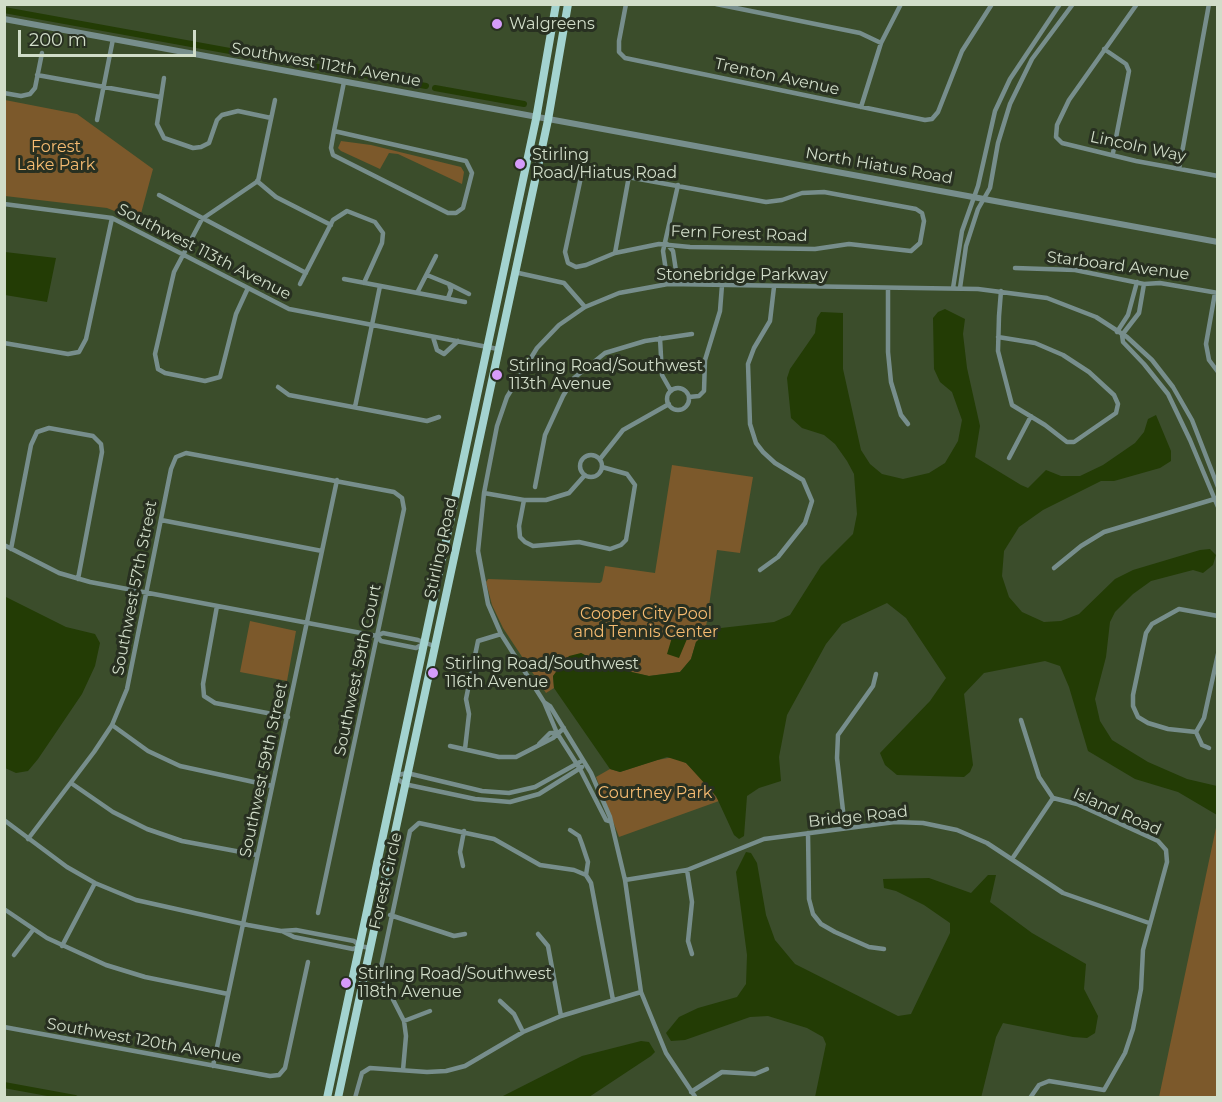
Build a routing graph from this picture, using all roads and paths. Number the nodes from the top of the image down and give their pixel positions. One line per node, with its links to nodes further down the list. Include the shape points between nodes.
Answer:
1 (556, 4): 25 (main road, Stirling Road)
2 (568, 4): 27 (main road, Stirling Road)
3 (626, 4): 23 (street, Trenton Avenue, via 619,52 625,58)
4 (716, 4): 13 (street, via 860,33)
5 (901, 4): 13 (street)
6 (992, 4): 23 (street, Trenton Avenue, via 962,51 932,119)
7 (1060, 4): 28 (street, via 1010,79)
8 (1072, 4): 29 (street, via 1032,59)
9 (1137, 4): 14 (street)
10 (1209, 4): 32 (street)
11 (4, 19): 12 (street, Southwest 112th Avenue)
12 (113, 39): 18 (street, Southwest 112th Avenue); 19 (street)
13 (881, 43): 23 (street)
14 (1104, 49): 31 (street, via 1126,64 1129,71); 31 (street, Lincoln Way, via 1069,99 1056,137 1062,143)
15 (42, 53): 16 (street)
16 (37, 75): 19 (street); 20 (street, via 30,94)
17 (164, 78): 21 (street)
18 (344, 82): 25 (street, Southwest 112th Avenue); 30 (street)
19 (104, 86): 21 (street); 26 (street)
20 (4, 93)
21 (160, 98): 24 (street, via 157,124 164,138 194,148 209,143 217,120 230,111)
22 (275, 100): 24 (street)
23 (861, 107)
24 (271, 118): 35 (street)
25 (536, 119): 27 (street, North Hiatus Road); 84 (main road, Stirling Road)
26 (97, 120)
27 (548, 120): 38 (street, North Hiatus Road); 50 (main road, Stirling Road)
28 (992, 121): 29 (street); 38 (street)
29 (1003, 123): 39 (street, via 990,188)
30 (334, 130): 30 (street, via 332,152 337,159 448,213 456,213 465,203 472,173 463,160)
31 (1113, 153): 32 (street, Lincoln Way)
32 (1179, 169): 34 (street, Lincoln Way)
33 (629, 176): 36 (street); 46 (street); 46 (street, Fern Forest Road, via 585,171 580,180 566,260 581,267)
34 (1218, 176)
35 (257, 181): 42 (street); 43 (street, via 276,196)
36 (678, 185): 45 (street); 45 (street, Fern Forest Road, via 766,202 824,192 912,208 922,213 924,221 917,248 908,251 849,244 815,249)
37 (159, 195): 42 (street)
38 (975, 197): 39 (street, North Hiatus Road); 66 (street, via 959,245)
39 (984, 199): 44 (street, North Hiatus Road); 67 (street, via 966,246)
40 (4, 204): 41 (street, Southwest 113th Avenue)
41 (112, 218): 47 (street, Southwest 113th Avenue); 83 (street, via 86,339 79,352 68,354)
42 (202, 219): 47 (street); 51 (street)
43 (331, 225): 51 (street); 55 (street, via 350,211 382,229 382,243)
44 (1218, 242)
45 (667, 244): 46 (street, Fern Forest Road); 58 (street, via 663,251); 59 (street, via 673,251)
46 (615, 253)
47 (184, 254): 64 (street, Southwest 113th Avenue); 64 (street, via 169,286 154,359 165,373 205,381 217,379 224,369 234,321)
48 (436, 256): 52 (street)
49 (1015, 268): 54 (street, Starboard Avenue, via 1075,270)
50 (514, 272): 74 (street, via 564,283); 85 (main road, Stirling Road)
51 (306, 273): 56 (street)
52 (427, 275): 57 (street); 69 (street)
53 (344, 279): 55 (street)
54 (1137, 282): 60 (street, Starboard Avenue); 76 (street, via 1128,315)
55 (364, 283): 62 (street)
56 (300, 284)
57 (449, 284): 71 (street); 72 (street, via 452,290)
58 (668, 284): 59 (street, Stonebridge Parkway); 74 (street, Stonebridge Parkway, via 619,293)
59 (678, 284): 61 (street, Stonebridge Parkway)
60 (1144, 284): 70 (street, Starboard Avenue); 78 (street, via 1139,313)
61 (722, 285): 63 (street, Stonebridge Parkway); 89 (street, via 720,311 705,360 704,391)
62 (380, 286): 69 (street); 75 (street)
63 (774, 287): 65 (street, Stonebridge Parkway); 111 (street, via 770,321 748,364 750,424 763,452 803,480 812,501 805,523 778,557)
64 (248, 288): 75 (street, Southwest 113th Avenue, via 289,309)
65 (888, 288): 66 (street, Stonebridge Parkway); 94 (street, via 891,382 897,405)
66 (953, 288): 67 (street, Stonebridge Parkway)
67 (960, 288): 68 (street, Stonebridge Parkway)
68 (1001, 291): 76 (street, Stonebridge Parkway, via 1047,298 1077,308); 80 (street)
69 (417, 292): 72 (street)
70 (1216, 293): 86 (street, via 1206,344 1209,360)
71 (469, 294)
72 (448, 298): 73 (street)
73 (465, 302)
74 (585, 307): 102 (street, Stonebridge Parkway, via 559,325 537,348 507,397)
75 (372, 326): 79 (street, Southwest 113th Avenue); 91 (street)
76 (1117, 332): 78 (street, Stonebridge Parkway)
77 (692, 334): 81 (street)
78 (1122, 336): 101 (street, Stonebridge Parkway, via 1152,360 1173,387 1200,438); 103 (street, Stonebridge Parkway, via 1168,394)
79 (433, 337): 82 (street, Southwest 113th Avenue); 82 (street, via 437,350 444,354)
80 (998, 337): 92 (street, via 1012,405); 92 (street, via 1035,343 1063,355 1089,372 1117,400 1118,409 1113,416 1074,442 1067,442)
81 (660, 338): 88 (street, via 662,375); 100 (street, via 605,353 574,378 545,435)
82 (458, 341): 84 (street, Southwest 113th Avenue)
83 (4, 343)
84 (487, 347): 85 (street, Southwest 113th Avenue); 119 (main road, Stirling Road)
85 (498, 349): 120 (main road, Stirling Road)
86 (1218, 372)
87 (278, 387): 91 (street, via 289,395)
88 (671, 391): 89 (street, via 683,389); 90 (street)
89 (689, 397): 90 (street, via 682,409)
90 (669, 404): 96 (street, via 623,429)
91 (355, 407): 93 (street, via 427,421)
92 (1030, 416): 95 (street)
93 (440, 417)
94 (908, 424)
95 (1009, 458)
96 (600, 459): 97 (street); 98 (street, via 591,455 584,458 580,467)
97 (602, 467): 98 (street, via 595,476); 104 (street, via 627,474 635,485 626,540 621,545 610,549 579,542 533,546 520,537)
98 (585, 475): 104 (street, via 569,493 546,500)
99 (337, 480): 106 (street, Southwest 57th Street, via 186,453 176,457 171,469); 109 (street, Southwest 59th Street); 118 (street, Southwest 59th Court, via 394,492 403,501)
100 (535, 487)
101 (1218, 487)
102 (484, 493): 104 (street); 117 (street, Stonebridge Parkway, via 479,522 480,570)
103 (1216, 499): 105 (street, Stonebridge Parkway); 110 (street, via 1104,532)
104 (524, 500)
105 (1218, 507)
106 (161, 520): 109 (street); 113 (street, Southwest 57th Street)
107 (4, 545): 108 (street)
108 (12, 549): 112 (street); 112 (street, via 38,430 49,428 93,436 100,441 102,452)
109 (322, 551): 116 (street, Southwest 59th Street)
110 (1054, 568)
111 (760, 570)
112 (78, 579): 113 (street)
113 (148, 592): 114 (street); 126 (street, Southwest 57th Street, via 132,674)
114 (217, 606): 116 (street); 124 (street, via 202,688 204,696 215,703)
115 (1218, 616): 128 (street, via 1179,609 1159,619 1146,633 1135,685 1133,706 1138,717 1168,729)
116 (308, 622): 118 (street); 124 (street, Southwest 59th Street)
117 (501, 634): 123 (street, Stonebridge Parkway); 131 (street, via 478,641 466,699 469,714)
118 (377, 636): 119 (street, via 381,641 416,648); 156 (street, Southwest 59th Court)
119 (424, 644): 120 (street); 136 (main road, Stirling Road)
120 (434, 646): 135 (main road, Stirling Road)
121 (1218, 654): 128 (street, via 1204,718)
122 (876, 674): 143 (street, via 873,686 838,735)
123 (544, 702): 127 (street, Stonebridge Parkway); 129 (street, Stonebridge Parkway)
124 (288, 717): 139 (street, Southwest 59th Street)
125 (1021, 720): 140 (street, via 1039,777)
126 (112, 725): 137 (street, Southwest 57th Street); 139 (street, via 148,751 180,766)
127 (564, 728): 129 (street); 133 (street, Stonebridge Parkway)
128 (1196, 732): 132 (street, via 1202,745)
129 (557, 733): 131 (street, via 550,733 516,757); 134 (street, Stonebridge Parkway)
130 (450, 746): 131 (street)
131 (465, 748)
132 (1209, 748)
133 (584, 762): 134 (street); 142 (street, Stonebridge Parkway)
134 (579, 766): 135 (street, via 535,787 509,793 482,791); 138 (street, via 539,794 510,802); 142 (street, Stonebridge Parkway)
135 (406, 773): 136 (street); 138 (main road, Stirling Road)
136 (394, 776): 138 (street); 164 (main road, Stirling Road)
137 (71, 783): 147 (street, Southwest 57th Street); 148 (street, via 113,812 147,829 182,841)
138 (404, 784): 165 (main road, Stirling Road)
139 (272, 786): 148 (street, Southwest 59th Street)
140 (1053, 798): 149 (street, Island Road); 158 (street, Island Road, via 1077,804 1158,841 1166,850 1167,862)
141 (4, 820): 147 (street)
142 (609, 821): 153 (street, Stonebridge Parkway)
143 (845, 828): 146 (street, Bridge Road); 149 (street, Bridge Road, via 923,823 957,830)
144 (570, 830): 152 (street, via 582,844 588,862)
145 (464, 831): 150 (street, via 459,852); 152 (street, Forest Circle, via 499,840 540,865); 157 (street, Forest Circle, via 423,822 412,826)
146 (808, 833): 151 (street, Bridge Road, via 755,840); 166 (street, via 809,899 813,914 835,932 869,947)
147 (28, 839): 154 (street)
148 (257, 855): 159 (street, Southwest 59th Street)
149 (1012, 859): 158 (street, Bridge Road, via 1063,893)
150 (463, 866)
151 (687, 870): 153 (street, Bridge Road); 167 (street, via 692,903 688,941)
152 (586, 875): 172 (street, via 591,883)
153 (625, 880): 170 (street, Stonebridge Parkway)
154 (94, 883): 159 (street, via 168,909); 163 (street)
155 (4, 909): 160 (street)
156 (318, 913)
157 (390, 915): 161 (street, via 454,936); 176 (street, Forest Circle, via 382,978)
158 (1149, 923): 182 (street, via 1133,1029 1125,1053)
159 (243, 924): 164 (street, via 319,934 354,941); 171 (street, Southwest 59th Street)
160 (33, 930): 163 (street); 168 (street)
161 (465, 934)
162 (538, 934): 175 (street, via 548,946)
163 (62, 946): 171 (street, via 135,975)
164 (360, 946): 165 (street); 184 (main road, Stirling Road)
165 (370, 948): 185 (main road, Stirling Road)
166 (884, 949)
167 (693, 954)
168 (14, 955)
169 (308, 962): 179 (street, Southwest 120th Avenue, via 285,1068 270,1076)
170 (641, 992): 172 (street); 183 (street, Stonebridge Parkway, via 666,1053)
171 (228, 994): 179 (street, Southwest 59th Street)
172 (613, 1000): 175 (street)
173 (500, 1001): 178 (street, via 514,1014)
174 (429, 1011): 176 (street)
175 (561, 1016): 178 (street)
176 (404, 1021): 181 (street, Forest Circle)
177 (4, 1027): 179 (street, Southwest 120th Avenue)
178 (523, 1032): 181 (street, via 465,1066 446,1071)
179 (213, 1066)
180 (767, 1069): 183 (street, via 755,1074 722,1072)
181 (403, 1070): 186 (street, via 370,1068 362,1073)
182 (1104, 1090): 188 (street, via 1057,1081 1039,1085); 189 (street)
183 (692, 1092): 187 (street, Stonebridge Parkway)
184 (327, 1098)
185 (338, 1098)
186 (355, 1098)
187 (696, 1098)
188 (1030, 1098)
189 (1107, 1098)

